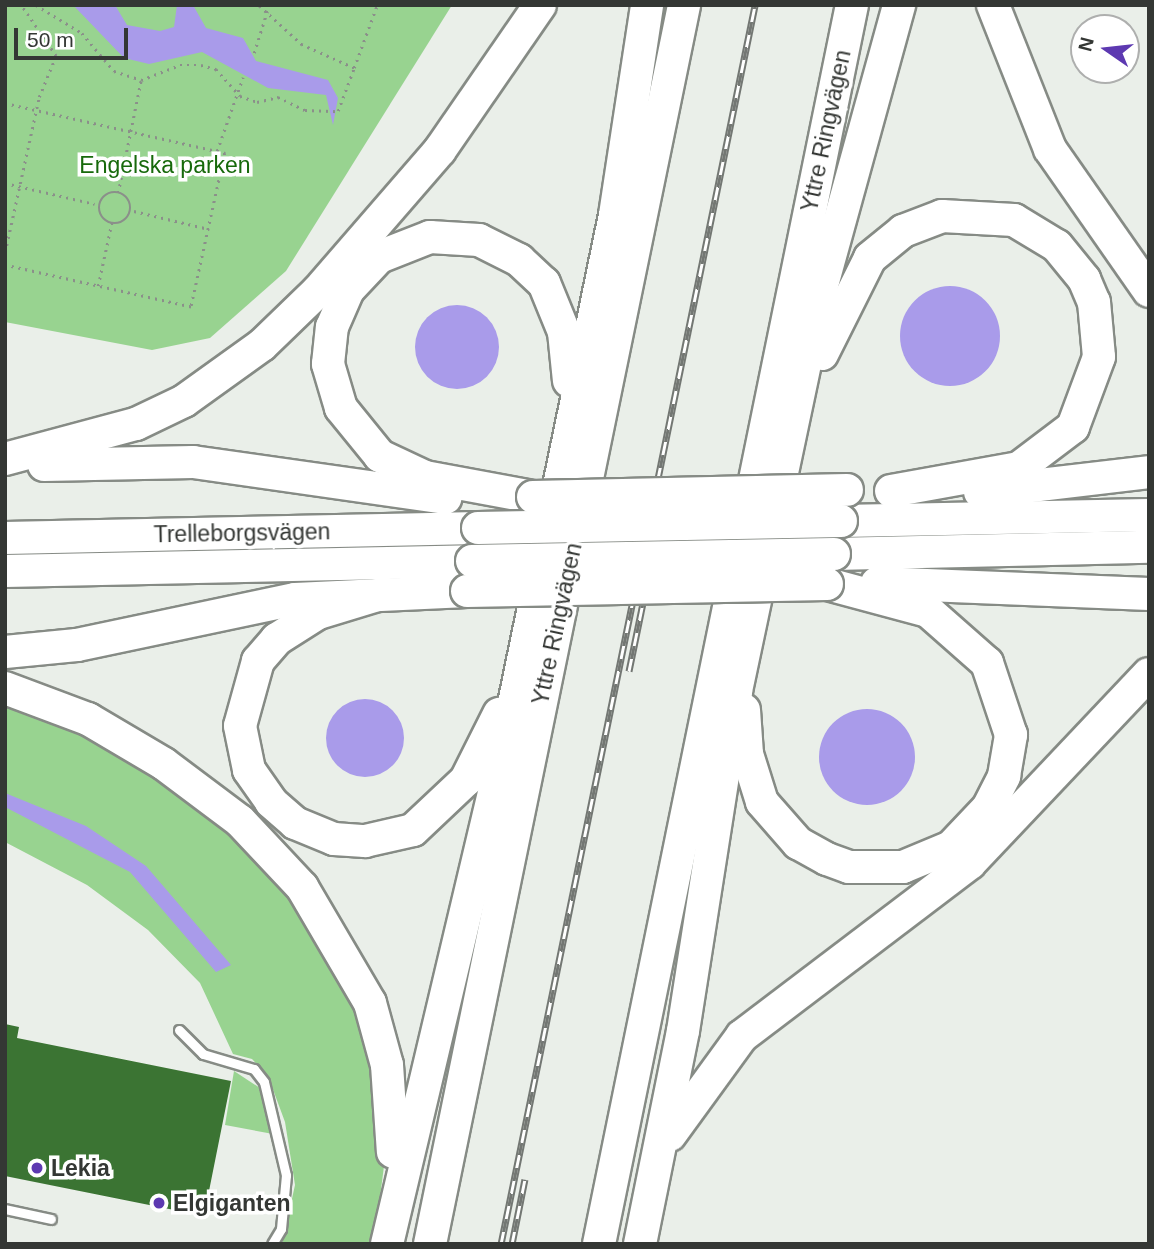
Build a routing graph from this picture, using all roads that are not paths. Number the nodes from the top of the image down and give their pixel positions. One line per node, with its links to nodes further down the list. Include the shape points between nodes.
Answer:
1 (540, 5): 10 (highway, via 440,150 318,291 262,345 203,389 147,419)
2 (647, 5): 8 (highway, via 615,215)
3 (684, 5): 33 (highway, Yttre Ringvägen)
4 (852, 5): 34 (highway, Yttre Ringvägen)
5 (899, 5): 9 (highway, via 840,208)
6 (993, 5): 7 (highway, via 1050,149)
7 (1149, 290)
8 (566, 435): 14 (highway, via 564,332 533,270 491,243 465,237 418,240 379,257 348,290 332,327 328,364 341,408 380,456); 24 (highway)
9 (791, 438): 13 (highway, via 840,308 886,244 917,223 968,213 1014,220 1042,233 1070,261 1094,302 1099,357 1086,405 1045,454 1018,468); 22 (highway)
10 (5, 459)
11 (5, 466): 14 (highway, via 193,462)
12 (1149, 472): 13 (highway, via 1019,490)
13 (891, 491): 14 (highway, bridge, via 533,497)
14 (483, 506): 15 (highway, bridge, via 841,521); 16 (highway, Trelleborgsvägen)
15 (1149, 516)
16 (5, 538)
17 (1149, 547): 18 (highway, Trelleborgsvägen, bridge)
18 (5, 571)
19 (827, 584): 20 (highway, bridge); 21 (highway); 22 (highway, via 928,611 960,634 995,677 1011,735 1004,776 978,822 938,855 886,869 849,867 811,852 771,814 754,780 744,735)
20 (381, 594): 23 (highway, via 296,599 77,645); 24 (highway, via 318,612 289,630 258,661 246,687 240,726 249,770 295,823 334,839 365,841 425,821 471,770)
21 (1149, 594)
22 (753, 615): 28 (highway)
23 (5, 652)
24 (522, 662): 32 (highway)
25 (1149, 674): 28 (highway, via 971,863 742,1036 677,1121)
26 (5, 688): 32 (highway, via 88,719 201,788 258,839 317,906 370,1003 387,1065 393,1146)
27 (178, 1030): 31 (lane, via 203,1054 254,1069 264,1082 286,1175 281,1229)
28 (649, 1196): 35 (highway)
29 (5, 1209): 30 (lane)
30 (51, 1219)
31 (272, 1244)
32 (386, 1244)
33 (430, 1244)
34 (599, 1244)
35 (640, 1244)

